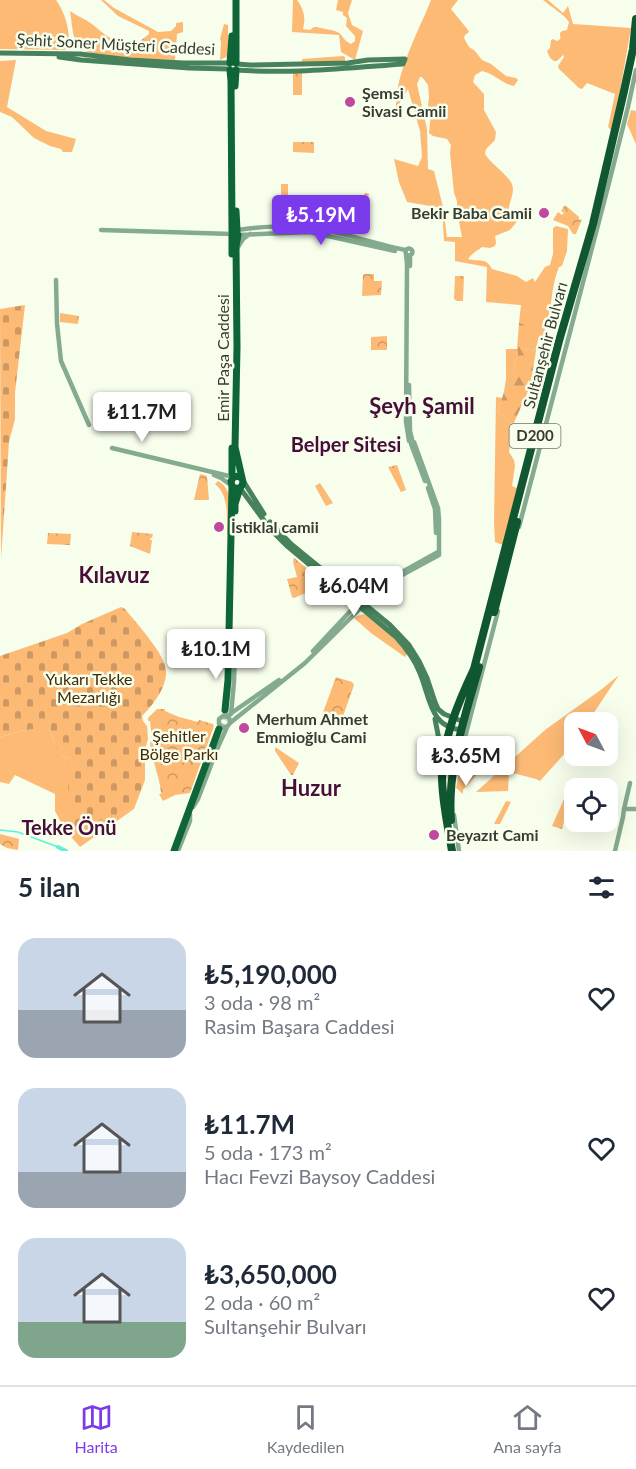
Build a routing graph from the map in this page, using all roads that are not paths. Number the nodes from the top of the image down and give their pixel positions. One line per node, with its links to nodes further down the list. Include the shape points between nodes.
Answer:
1 (234, 0): 7 (main road)
2 (636, 19): 28 (highway, Sultanşehir Bulvarı / D200, via 624,92 592,224 474,669)
3 (636, 52): 30 (highway, Sultanşehir Bulvarı / D200, via 616,147)
4 (0, 55): 7 (main road, Şehit Soner Müşteri Caddesi, via 80,54)
5 (404, 62): 6 (main road, via 368,60)
6 (349, 66): 7 (main road, via 302,70); 7 (main road)
7 (234, 68): 9 (main road, Emir Paşa Caddesi); 12 (main road, Emir Paşa Caddesi, via 231,81)
8 (636, 70): 30 (street, Sultanşehir Bulvarı)
9 (236, 215): 11 (street, via 242,227); 12 (main road, Emir Paşa Caddesi)
10 (101, 230): 12 (street)
11 (252, 231): 12 (street); 13 (street); 23 (street, via 306,227 407,253 406,422 435,509 437,554)
12 (235, 233): 13 (main road, Emir Paşa Caddesi); 18 (main road, Emir Paşa Caddesi)
13 (237, 250): 19 (main road, Emir Paşa Caddesi, via 236,447)
14 (56, 280): 15 (street, via 61,361)
15 (88, 425)
16 (112, 447): 17 (street)
17 (165, 460): 18 (street); 20 (street, via 221,478)
18 (233, 477): 19 (main road); 20 (main road, via 231,481)
19 (242, 479): 20 (main road, via 243,485); 23 (main road, via 281,535)
20 (236, 487): 21 (main road); 22 (main road); 24 (main road)
21 (250, 501): 22 (main road); 23 (main road, via 278,538)
22 (235, 504): 24 (main road)
23 (361, 604): 26 (street, via 298,665); 27 (main road, via 407,650 419,670); 28 (main road, via 390,625 411,648 426,675 436,706); 29 (street, via 305,663)
24 (231, 645): 25 (street, via 235,648); 29 (main road)
25 (233, 698): 26 (street, via 233,705); 29 (street)
26 (243, 706): 29 (street)
27 (434, 712): 31 (main road); 32 (main road)
28 (453, 717): 30 (main road); 31 (highway, Sultanşehir Bulvarı / D200)
29 (225, 720): 36 (main road)
30 (466, 727): 31 (main road); 37 (highway, Sultanşehir Bulvarı / D200, via 456,755 451,796)
31 (449, 729): 32 (highway, Sultanşehir Bulvarı / D200)
32 (443, 762): 37 (highway, Sultanşehir Bulvarı / D200, via 444,796)
33 (630, 783): 34 (street)
34 (624, 809): 35 (street); 38 (street)
35 (636, 809)
36 (175, 851)
37 (455, 851)
38 (614, 851)

